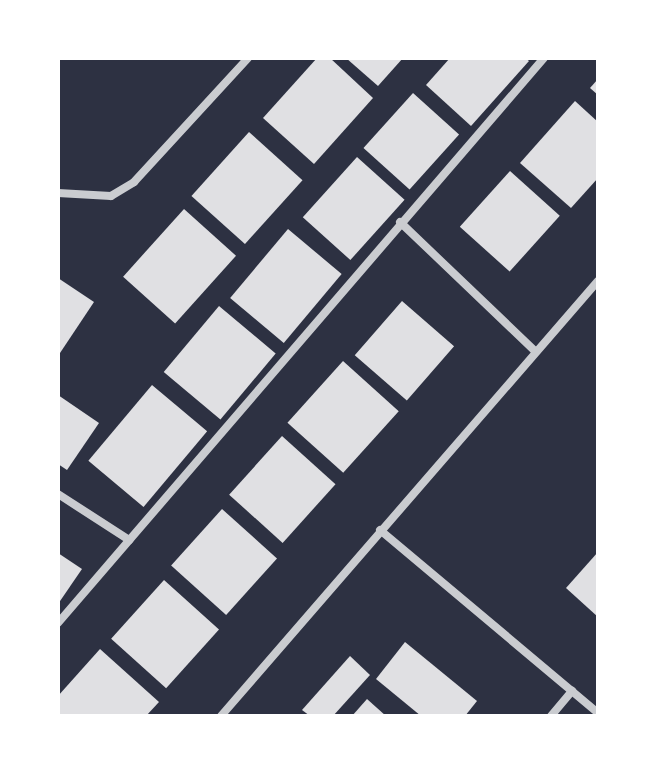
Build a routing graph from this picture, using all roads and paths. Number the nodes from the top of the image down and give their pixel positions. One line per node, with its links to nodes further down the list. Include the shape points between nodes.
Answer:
1 (248, 58): 3 (street, via 134,182 111,196)
2 (544, 58): 4 (street)
3 (58, 193)
4 (400, 222): 6 (street); 9 (street)
5 (598, 281): 6 (street)
6 (534, 350): 8 (street)
7 (58, 494): 9 (street)
8 (380, 530): 11 (street); 13 (street)
9 (129, 540): 10 (street)
10 (58, 623)
11 (572, 691): 12 (street); 14 (street)
12 (598, 713)
13 (221, 716)
14 (551, 716)

